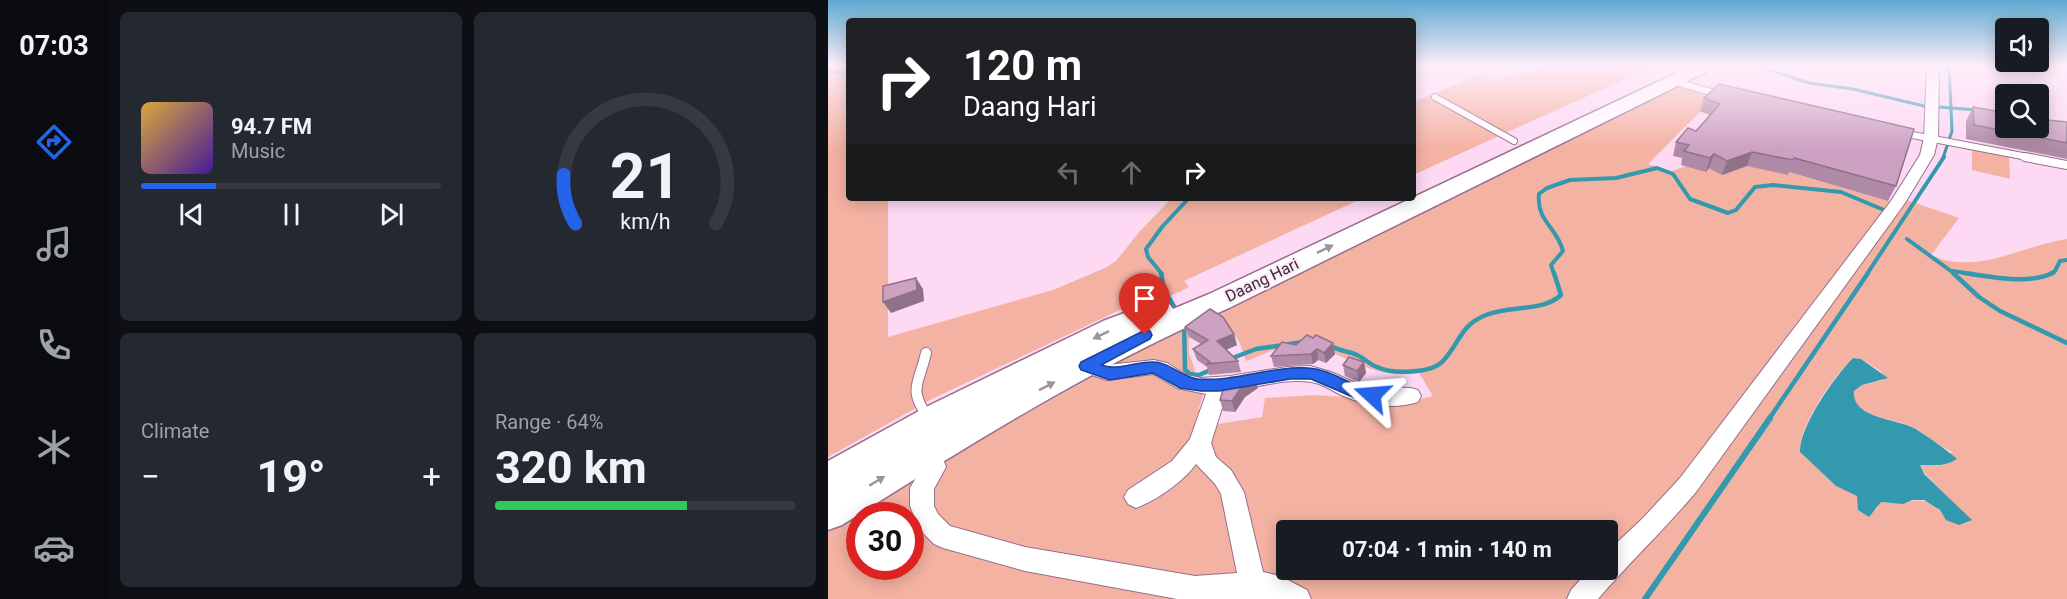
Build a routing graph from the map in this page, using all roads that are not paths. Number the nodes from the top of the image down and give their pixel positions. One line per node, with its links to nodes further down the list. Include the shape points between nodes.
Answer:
1 (1631, 93): 8 (main road, Daang Hari)
2 (1720, 93): 5 (lane)
3 (1935, 93): 7 (street)
4 (1435, 97): 8 (lane)
5 (1729, 97)
6 (1897, 132): 7 (lane)
7 (1937, 139): 9 (lane); 25 (street, via 1897,202 1688,485)
8 (1528, 140): 10 (main road, Daang Hari); 11 (main road, Daang Hari, one-way to 8)
9 (2067, 165)
10 (1416, 187)
11 (1416, 198)
12 (1386, 201): 14 (main road, Daang Hari, via 1204,286)
13 (1411, 201): 14 (main road, Daang Hari, one-way to 13, via 1219,301)
14 (1190, 303): 15 (main road, Daang Hari)
15 (1160, 318): 17 (main road, Daang Hari); 20 (main road, Daang Hari, one-way to 20, via 1114,328)
16 (926, 353): 20 (lane, via 913,390)
17 (1087, 366): 18 (street, via 1110,374 1153,367 1186,383); 20 (main road, Daang Hari, one-way to 17, via 964,430)
18 (1219, 385): 19 (street, via 1311,374 1360,393); 21 (street)
19 (1411, 396)
20 (928, 436): 22 (main road, Daang Hari); 24 (main road, Daang Hari, one-way to 20); 27 (street, via 934,467 922,488 922,506 929,522 943,536 1025,559 1196,589)
21 (1200, 443): 23 (street, via 1180,468); 27 (street, via 1207,463 1232,492)
22 (828, 480)
23 (1136, 497)
24 (828, 513)
25 (1618, 558)
26 (1597, 580): 29 (street)
27 (1253, 585): 28 (street, via 1280,589)
28 (1298, 599)
29 (1580, 599)

